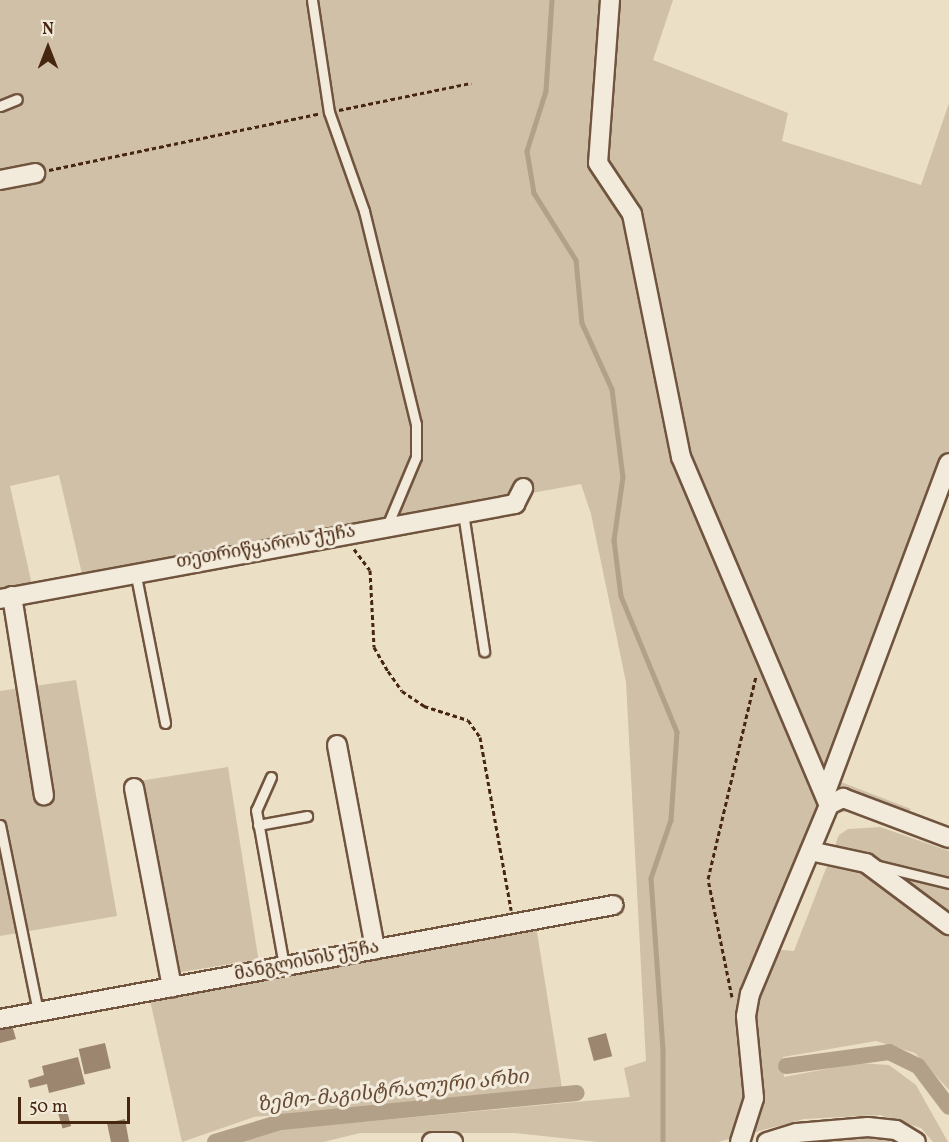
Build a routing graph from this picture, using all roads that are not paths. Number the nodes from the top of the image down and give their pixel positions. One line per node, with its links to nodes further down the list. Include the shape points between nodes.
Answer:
1 (312, 0): 10 (lane, via 329,112 366,220 416,424 416,457)
2 (610, 0): 19 (street, via 598,163 632,214 681,457)
3 (17, 99): 4 (lane)
4 (0, 106)
5 (35, 173): 6 (street)
6 (0, 180)
7 (949, 463): 19 (street)
8 (523, 488): 9 (street, თეთრიწყაროს ქუჩა, via 515,504)
9 (463, 513): 10 (street, თეთრიწყაროს ქუჩა); 13 (lane)
10 (387, 526): 11 (street, თეთრიწყაროს ქუჩა)
11 (135, 571): 12 (street, თეთრიწყაროს ქუჩა); 14 (lane)
12 (6, 597): 18 (street)
13 (484, 651)
14 (165, 723)
15 (337, 745): 29 (street)
16 (271, 777): 22 (lane, via 259,797)
17 (134, 788): 31 (street)
18 (44, 795)
19 (827, 800): 23 (street, via 843,798); 24 (street)
20 (307, 816): 22 (lane)
21 (0, 825): 32 (lane)
22 (258, 825): 30 (lane)
23 (949, 838)
24 (810, 851): 25 (street); 36 (street, via 750,994 746,1016 754,1098)
25 (866, 863): 26 (lane); 28 (street)
26 (949, 883)
27 (614, 905): 29 (street, მანგლისის ქუჩა)
28 (949, 925)
29 (375, 949): 30 (street, მანგლისის ქუჩა)
30 (284, 966): 31 (street, მანგლისის ქუჩა)
31 (172, 987): 32 (street, მანგლისის ქუჩა)
32 (38, 1012): 33 (street, მანგლისის ქუჩა)
33 (0, 1019)
34 (432, 1142): 35 (street)
35 (453, 1142)
36 (740, 1142)
37 (767, 1142): 38 (street, via 797,1133 868,1127 896,1130)
38 (916, 1142)

